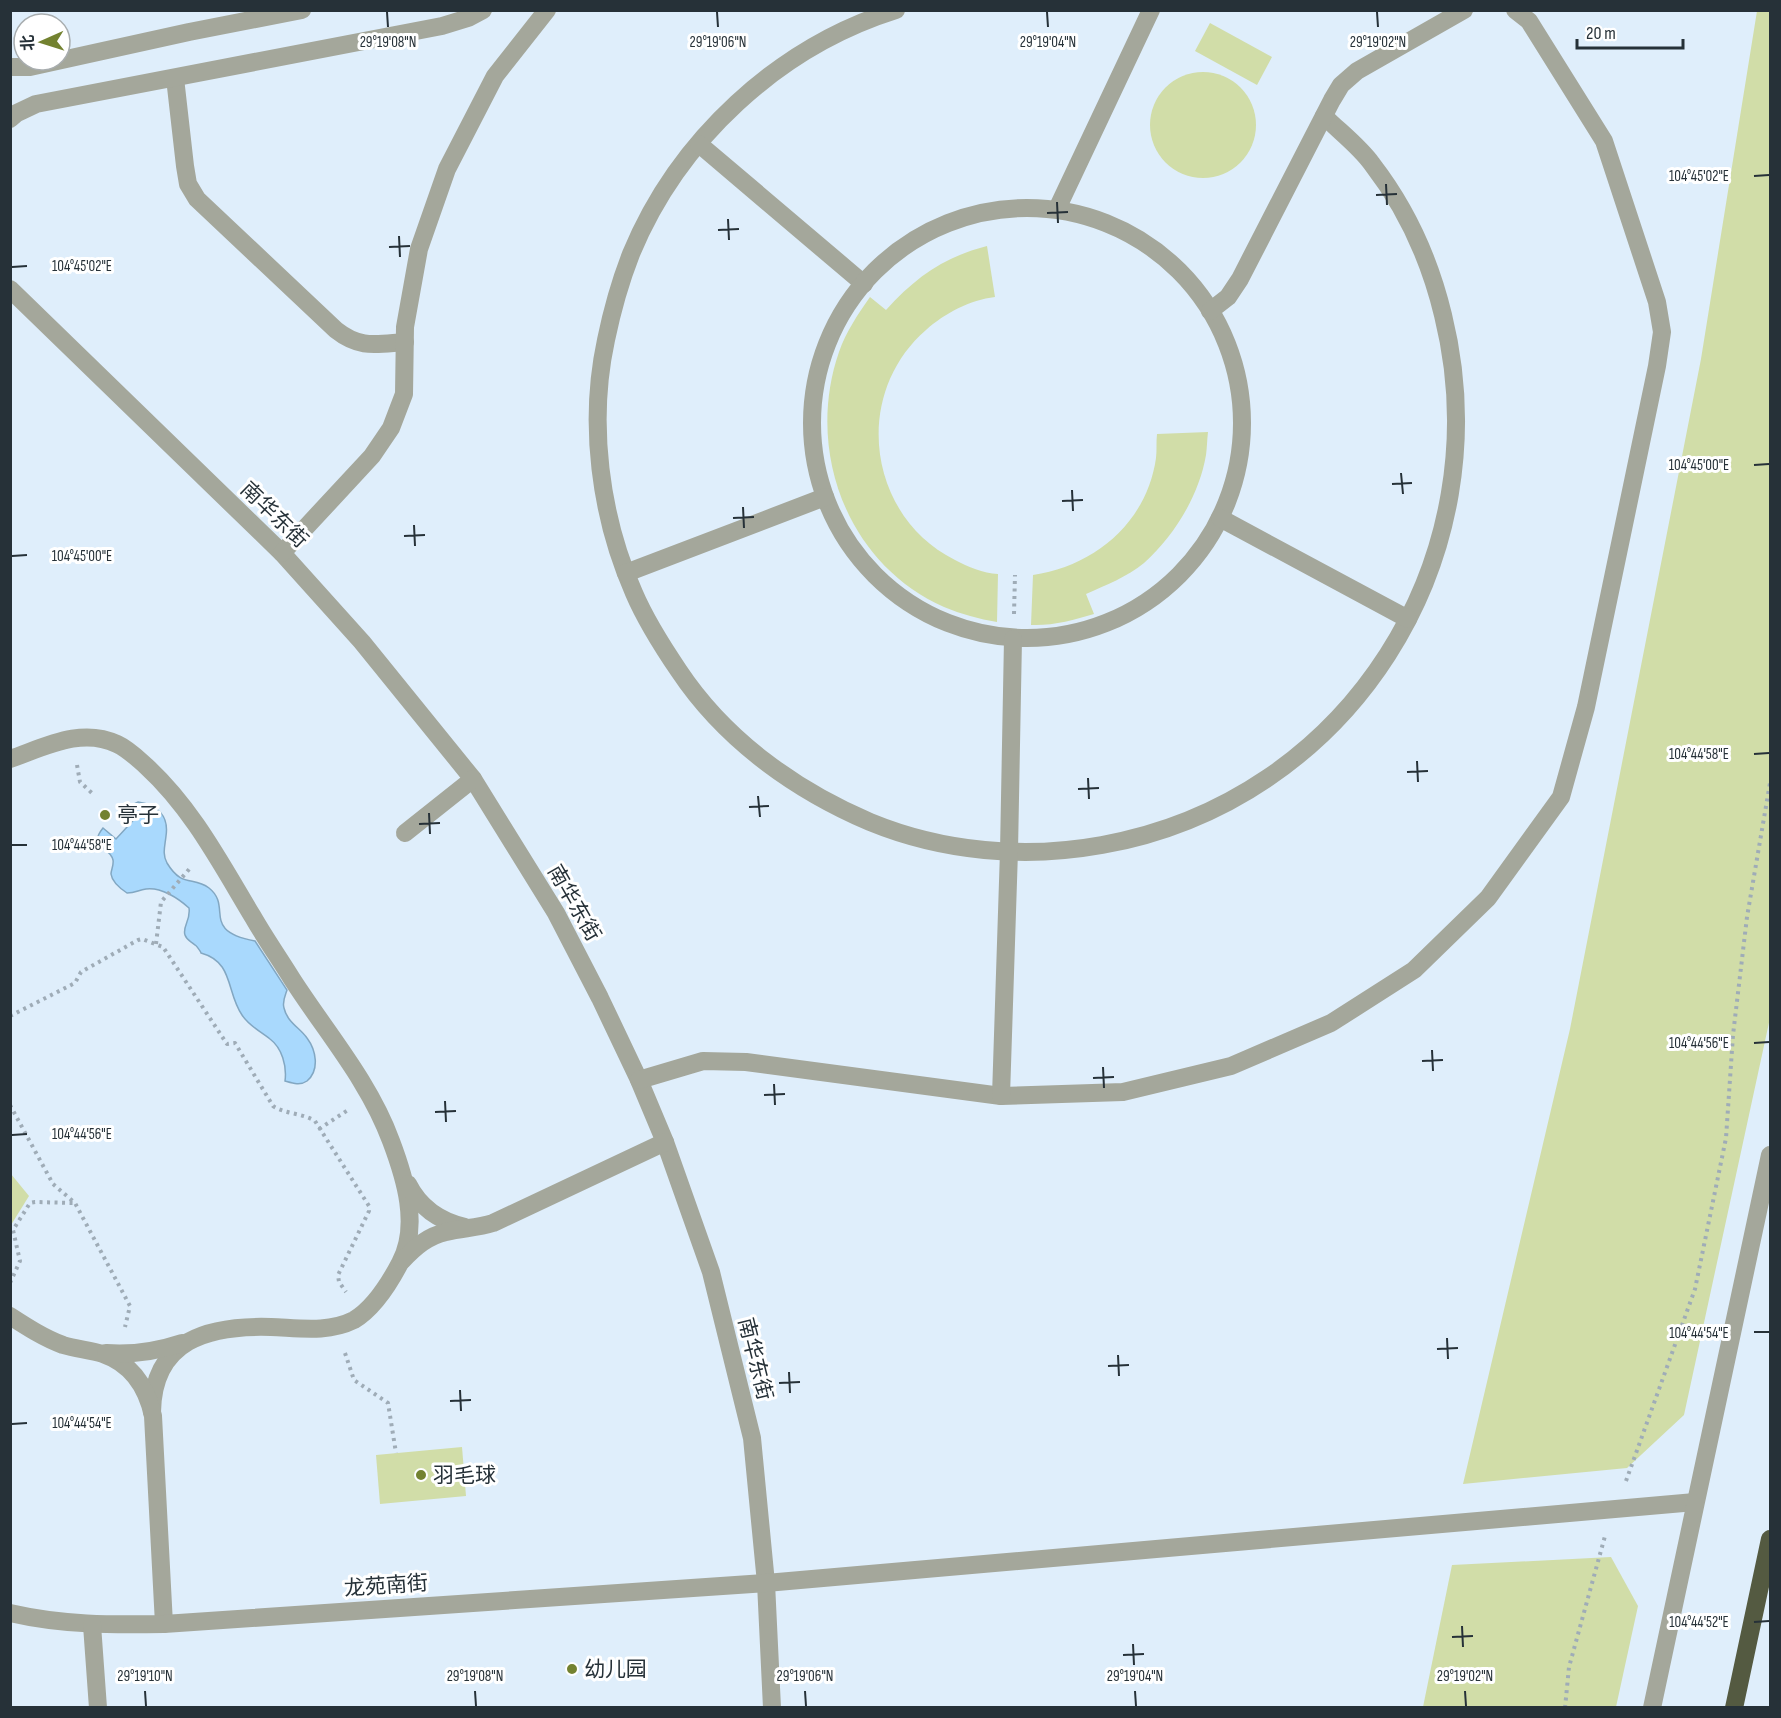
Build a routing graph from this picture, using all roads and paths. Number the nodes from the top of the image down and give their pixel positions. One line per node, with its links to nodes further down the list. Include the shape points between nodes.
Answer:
1 (302, 10): 8 (street, via 30,68)
2 (483, 10): 9 (street, via 442,26)
3 (547, 10): 17 (street, via 495,76 447,169 419,249)
4 (896, 10): 12 (street, via 832,36 789,62 748,92)
5 (1464, 10): 10 (street, via 1357,71 1341,85)
6 (1515, 10): 35 (street, via 1529,21 1604,141 1657,302 1662,332 1586,707 1560,797 1488,898 1414,970 1331,1023 1231,1066 1123,1092)
7 (1150, 11): 13 (street)
8 (10, 66)
9 (175, 78): 11 (street, via 36,104); 17 (street, via 184,166 197,199 348,339 367,344)
10 (1324, 116): 16 (street, via 1240,279 1228,297); 23 (street, via 1370,160 1398,202 1421,247 1450,342 1456,392 1451,492 1440,541 1424,588)
11 (10, 119)
12 (699, 144): 14 (street); 21 (street, via 654,208 632,253 615,300 604,349 599,449 605,499)
13 (1057, 209): 14 (street, via 990,210 957,219 898,250); 16 (street, via 1090,216 1150,247 1176,268)
14 (864, 284): 18 (street, via 834,328 821,360 814,393 815,461)
15 (10, 289): 20 (street, 南华东街)
16 (1210, 311): 19 (street, via 1230,353 1239,386 1242,420 1240,454)
17 (405, 342): 20 (street, via 404,394 391,428 372,456)
18 (825, 497): 21 (street); 24 (street, via 855,554 903,601 964,630)
19 (1220, 518): 23 (street); 24 (street, via 1204,548 1182,574 1128,614 1065,636)
20 (282, 553): 26 (street, 南华东街, via 362,642)
21 (626, 573): 30 (street, via 658,639 686,681 718,720 755,754 838,808 884,827 932,842)
22 (1015, 575): 24 (path)
23 (1408, 619): 30 (street, via 1374,675 1342,714 1307,749 1224,805 1130,840 1082,849)
24 (1013, 639): 30 (street)
25 (10, 759): 29 (street, via 76,738 117,744 168,788)
26 (473, 779): 28 (street); 33 (street, 南华东街, via 556,913)
27 (1770, 783): 53 (path, via 1747,916 1726,1138 1695,1289)
28 (405, 833)
29 (210, 846): 31 (path, via 161,902); 34 (street)
30 (1009, 851): 35 (street)
31 (156, 944): 32 (path, via 138,940 81,972 75,983); 37 (path, via 163,948 227,1044 235,1043 273,1106 309,1117)
32 (10, 1016)
33 (639, 1080): 35 (street, via 703,1061 747,1062); 38 (street, 南华东街)
34 (369, 1096): 37 (path); 40 (street)
35 (1001, 1096)
36 (10, 1105): 41 (path, via 53,1184)
37 (319, 1129): 46 (path, via 370,1209 338,1275)
38 (665, 1142): 42 (street, via 502,1219); 57 (street, 南华东街, via 711,1272 752,1438)
39 (1770, 1155): 54 (street)
40 (399, 1165): 42 (street, via 412,1192 429,1211 451,1223); 43 (street, via 411,1221)
41 (75, 1203): 44 (path, via 30,1203 14,1230 20,1261); 50 (path, via 130,1306 124,1333)
42 (472, 1228): 43 (street, via 430,1238)
43 (401, 1262): 46 (street, via 372,1306)
44 (10, 1283)
45 (10, 1316): 49 (street, via 33,1332)
46 (360, 1316): 47 (street)
47 (337, 1326): 48 (street, via 232,1329); 52 (path, via 354,1380 388,1403)
48 (193, 1339): 50 (street); 51 (street, via 178,1348 162,1367 153,1390)
49 (96, 1352): 50 (street); 51 (street, via 115,1359 136,1377)
50 (126, 1354)
51 (152, 1412): 59 (street)
52 (396, 1453)
53 (1624, 1486)
54 (1695, 1502): 57 (street, 龙苑南街); 65 (street)
55 (1608, 1528): 64 (path, via 1569,1667)
56 (1770, 1539): 61 (highway)
57 (766, 1583): 59 (street, 龙苑南街); 63 (street, 南华东街)
58 (10, 1613): 60 (street, 龙苑南街)
59 (164, 1624): 60 (street, 龙苑南街)
60 (92, 1625): 62 (street)
61 (1744, 1660): 66 (street); 67 (highway)
62 (98, 1707)
63 (772, 1707)
64 (1565, 1707)
65 (1652, 1707)
66 (1727, 1707)
67 (1734, 1707)

